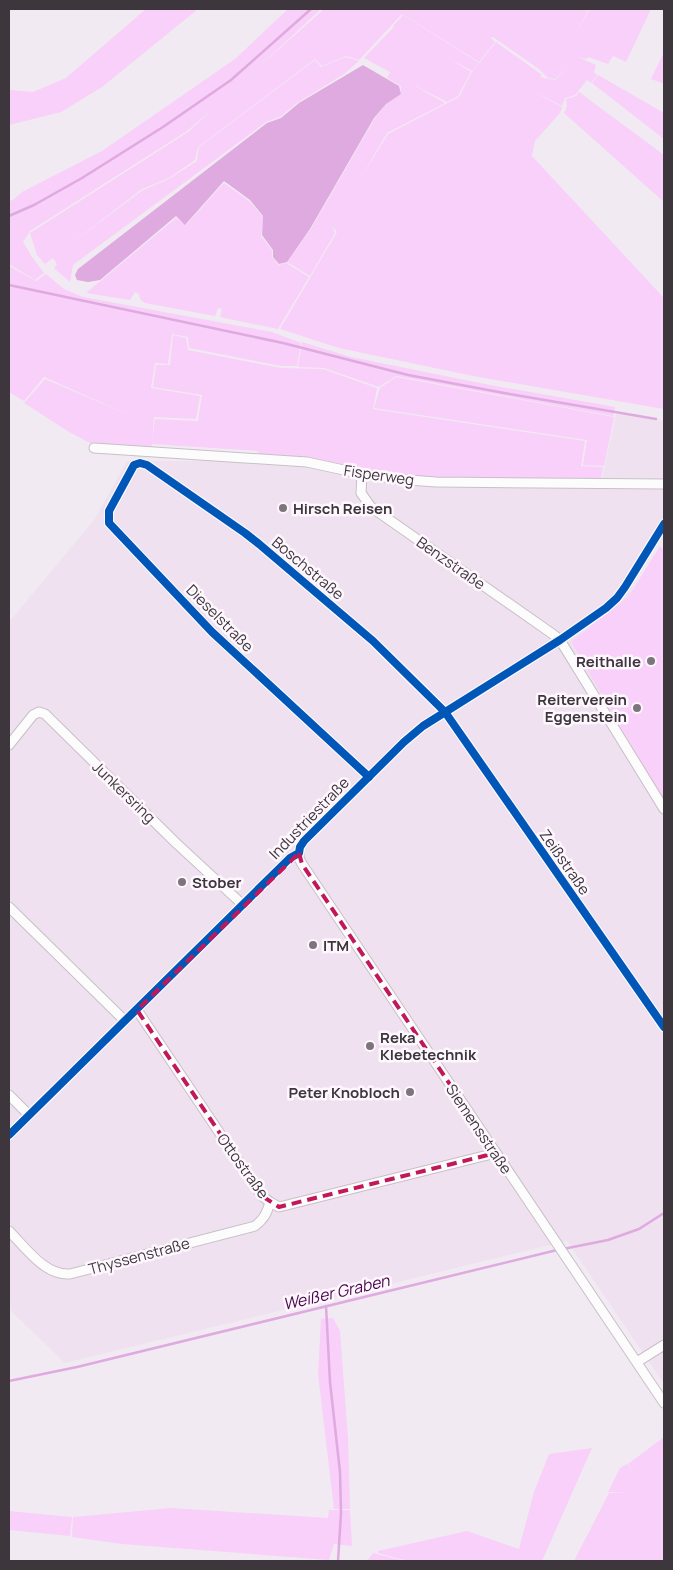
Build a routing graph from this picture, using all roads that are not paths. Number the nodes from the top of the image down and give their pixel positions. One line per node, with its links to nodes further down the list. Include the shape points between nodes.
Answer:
1 (94, 448): 3 (street, Fisperweg, via 307,462)
2 (140, 463): 7 (street, Boschstraße, via 259,544 373,641); 9 (street, Dieselstraße, via 134,465 109,511 109,523 212,632)
3 (362, 474): 4 (street, Fisperweg, via 436,482); 6 (street, Benzstraße, via 361,493 371,507)
4 (664, 484)
5 (664, 524): 6 (street, Industriestraße, via 617,598)
6 (560, 640): 7 (street, Industriestraße); 10 (street)
7 (445, 712): 9 (street, Industriestraße, via 410,736); 16 (street, Zeißstraße)
8 (9, 745): 12 (street, Junkersring, via 33,715 38,712 45,714)
9 (369, 777): 11 (street, Industriestraße, via 304,841)
10 (664, 809)
11 (299, 853): 12 (street, Industriestraße); 20 (street, Siemensstraße, via 302,864)
12 (242, 904): 14 (street, Industriestraße)
13 (9, 907): 15 (street)
14 (137, 1010): 15 (street, Industriestraße); 21 (street, Ottostraße, via 262,1196)
15 (125, 1021): 18 (street, Industriestraße)
16 (664, 1027)
17 (9, 1095): 18 (street)
18 (29, 1115): 19 (street, Industriestraße)
19 (9, 1135)
20 (496, 1153): 21 (street, Ottostraße, via 279,1207); 24 (street, Siemensstraße)
21 (270, 1202): 22 (street, Thyssenstraße, via 266,1215 255,1226 61,1275 45,1267)
22 (9, 1231)
23 (664, 1345): 24 (street)
24 (637, 1362): 25 (street, Siemensstraße)
25 (664, 1402)

